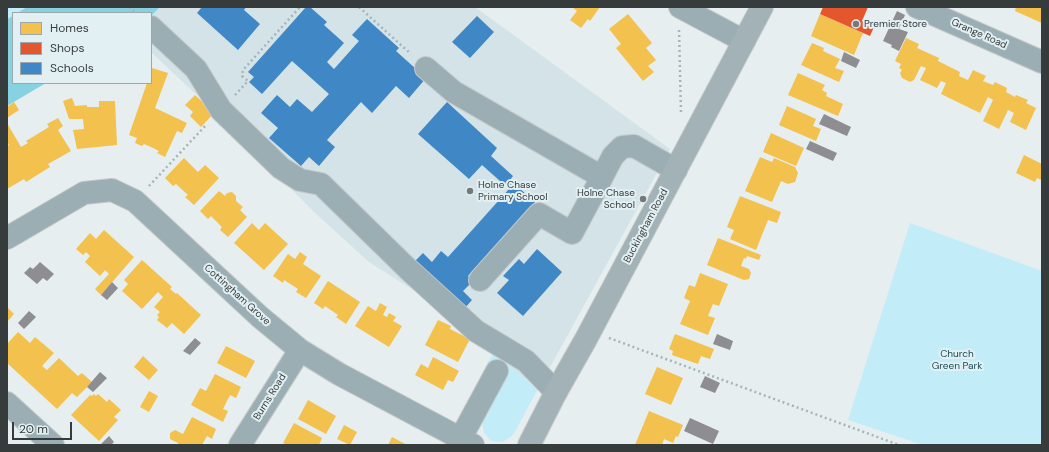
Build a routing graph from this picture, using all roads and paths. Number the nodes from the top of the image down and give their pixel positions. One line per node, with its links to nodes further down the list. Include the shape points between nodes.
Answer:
1 (300, 7): 10 (path, via 243,70 242,76 248,81)
2 (359, 7): 9 (path)
3 (762, 7): 7 (main road, Buckingham Road)
4 (917, 7): 8 (street, Grange Road)
5 (680, 15): 7 (street); 11 (path)
6 (152, 28): 10 (street, via 196,69)
7 (744, 41): 12 (main road, Buckingham Road)
8 (1042, 62)
9 (426, 68): 13 (street, via 454,92)
10 (221, 110): 14 (path); 20 (street, via 281,168 300,180 321,184 476,331 526,361)
11 (681, 117)
12 (676, 170): 13 (street, via 634,146 622,147 613,156); 20 (main road, Buckingham Road)
13 (602, 177): 16 (street, via 572,233 539,214)
14 (135, 201): 15 (street, Cottingham Grove, via 112,190 84,193); 18 (street, Cottingham Grove, via 260,317)
15 (7, 238)
16 (480, 280)
17 (604, 337): 26 (path)
18 (300, 350): 22 (street, Cottingham Grove); 24 (street, Burns Road)
19 (497, 371): 22 (street)
20 (556, 392): 25 (main road, Buckingham Road)
21 (7, 403): 23 (street)
22 (463, 443)
23 (53, 445)
24 (240, 445)
25 (529, 445)
26 (899, 445)

